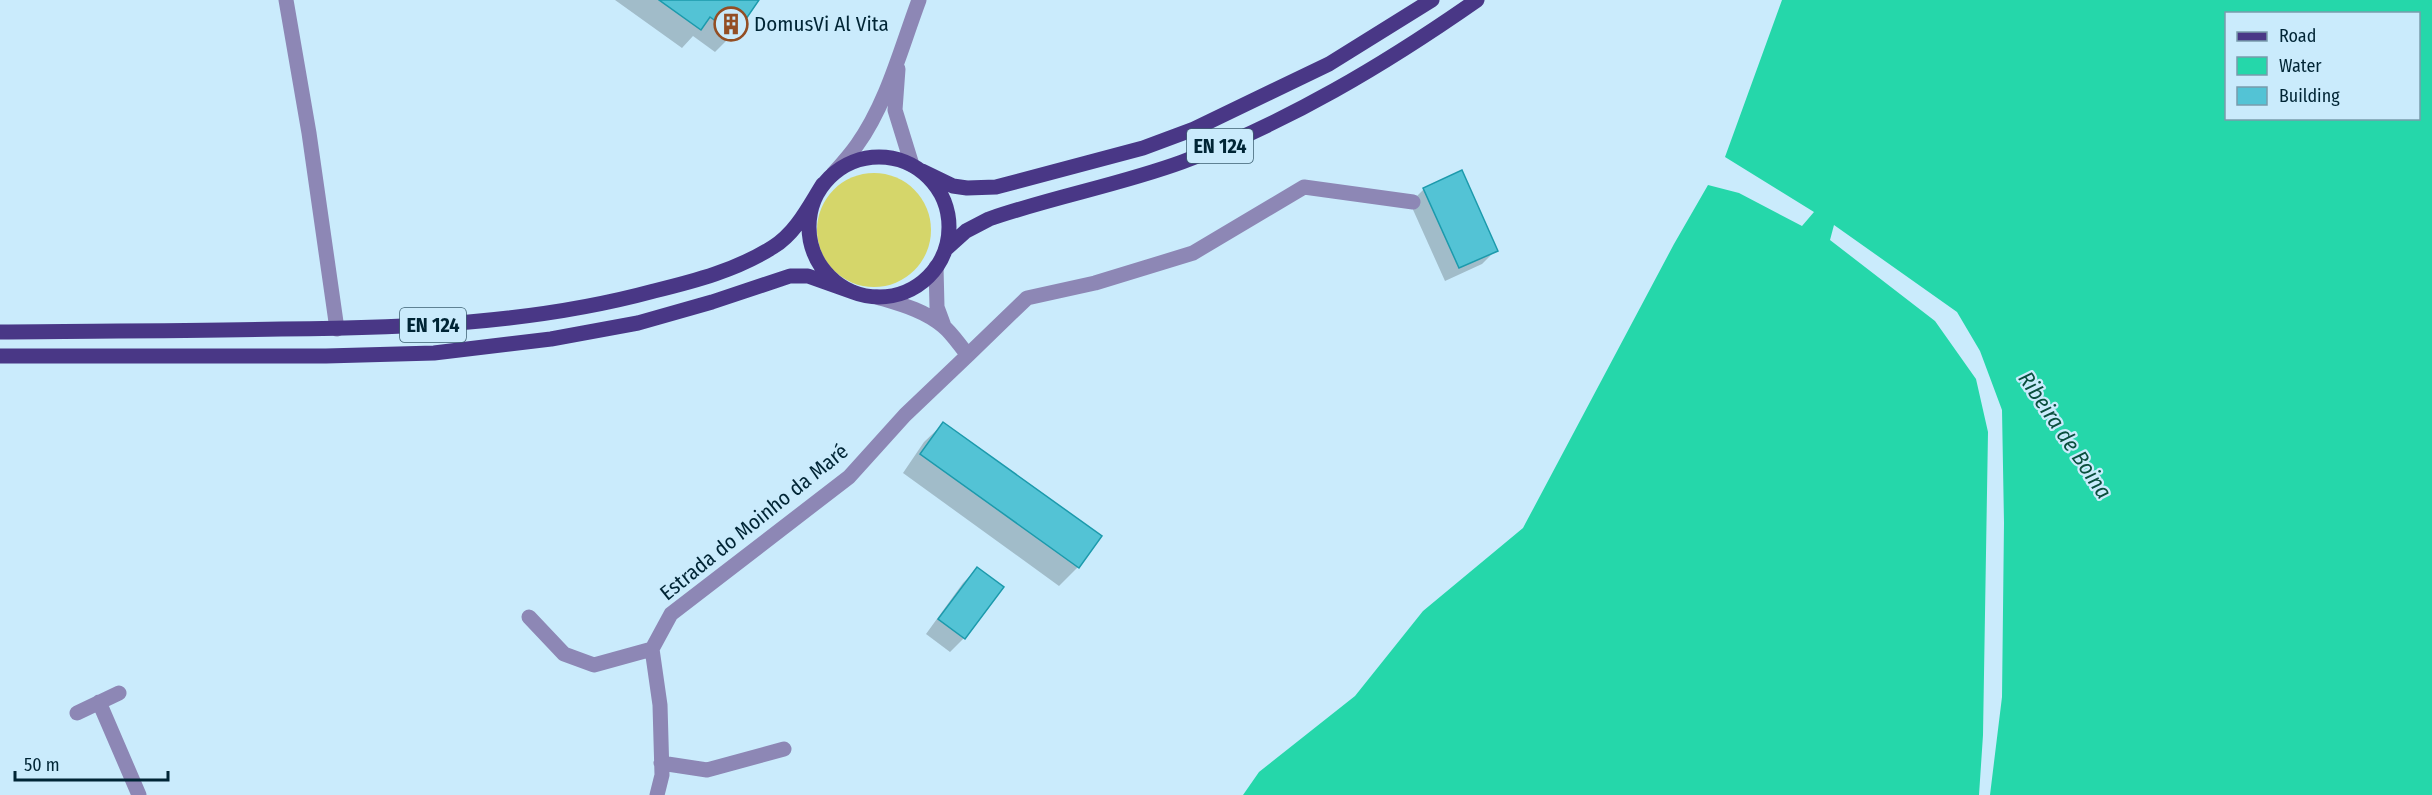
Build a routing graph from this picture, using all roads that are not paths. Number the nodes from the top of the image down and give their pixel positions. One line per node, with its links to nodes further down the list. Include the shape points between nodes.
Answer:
1 (286, 0): 14 (street)
2 (919, 0): 5 (street)
3 (1432, 0): 6 (main road, EN 124, via 1329,64 1194,129 1143,148 996,187 953,186)
4 (1477, 0): 9 (main road, EN 124, via 1342,88 1254,133 1181,162 989,219 966,231)
5 (898, 60): 6 (street, via 895,110); 7 (street, via 874,117 857,145)
6 (917, 168): 7 (main road, EN 124, via 892,158 871,157 851,162); 9 (main road, EN 124, via 937,187 946,207)
7 (828, 179): 11 (main road, EN 124, via 813,203 809,224 812,245 821,265 835,281); 14 (main road, EN 124, via 792,231 775,246 701,279 614,302 527,318 407,328)
8 (1413, 202): 16 (street, Estrada do Moinho da Maré, via 1304,186 1193,253 1095,283 1027,298)
9 (946, 249): 10 (main road, EN 124)
10 (936, 267): 12 (main road, EN 124, via 920,284 900,294); 13 (street, via 937,307)
11 (853, 292): 12 (main road, EN 124); 17 (main road, EN 124, via 808,276 790,276 638,323 551,339 434,353)
12 (877, 297): 13 (street, via 908,306)
13 (944, 327): 16 (street)
14 (337, 329): 15 (main road, EN 124)
15 (0, 332)
16 (968, 355): 19 (street, Estrada do Moinho da Maré, via 905,415 849,477 671,614)
17 (0, 356)
18 (529, 617): 19 (street, via 564,654 594,666)
19 (652, 649): 24 (street, via 660,705)
20 (119, 693): 21 (street)
21 (99, 702): 22 (street); 25 (street)
22 (77, 713)
23 (784, 749): 24 (street, via 707,770)
24 (661, 763): 26 (street)
25 (139, 795)
26 (657, 795)

